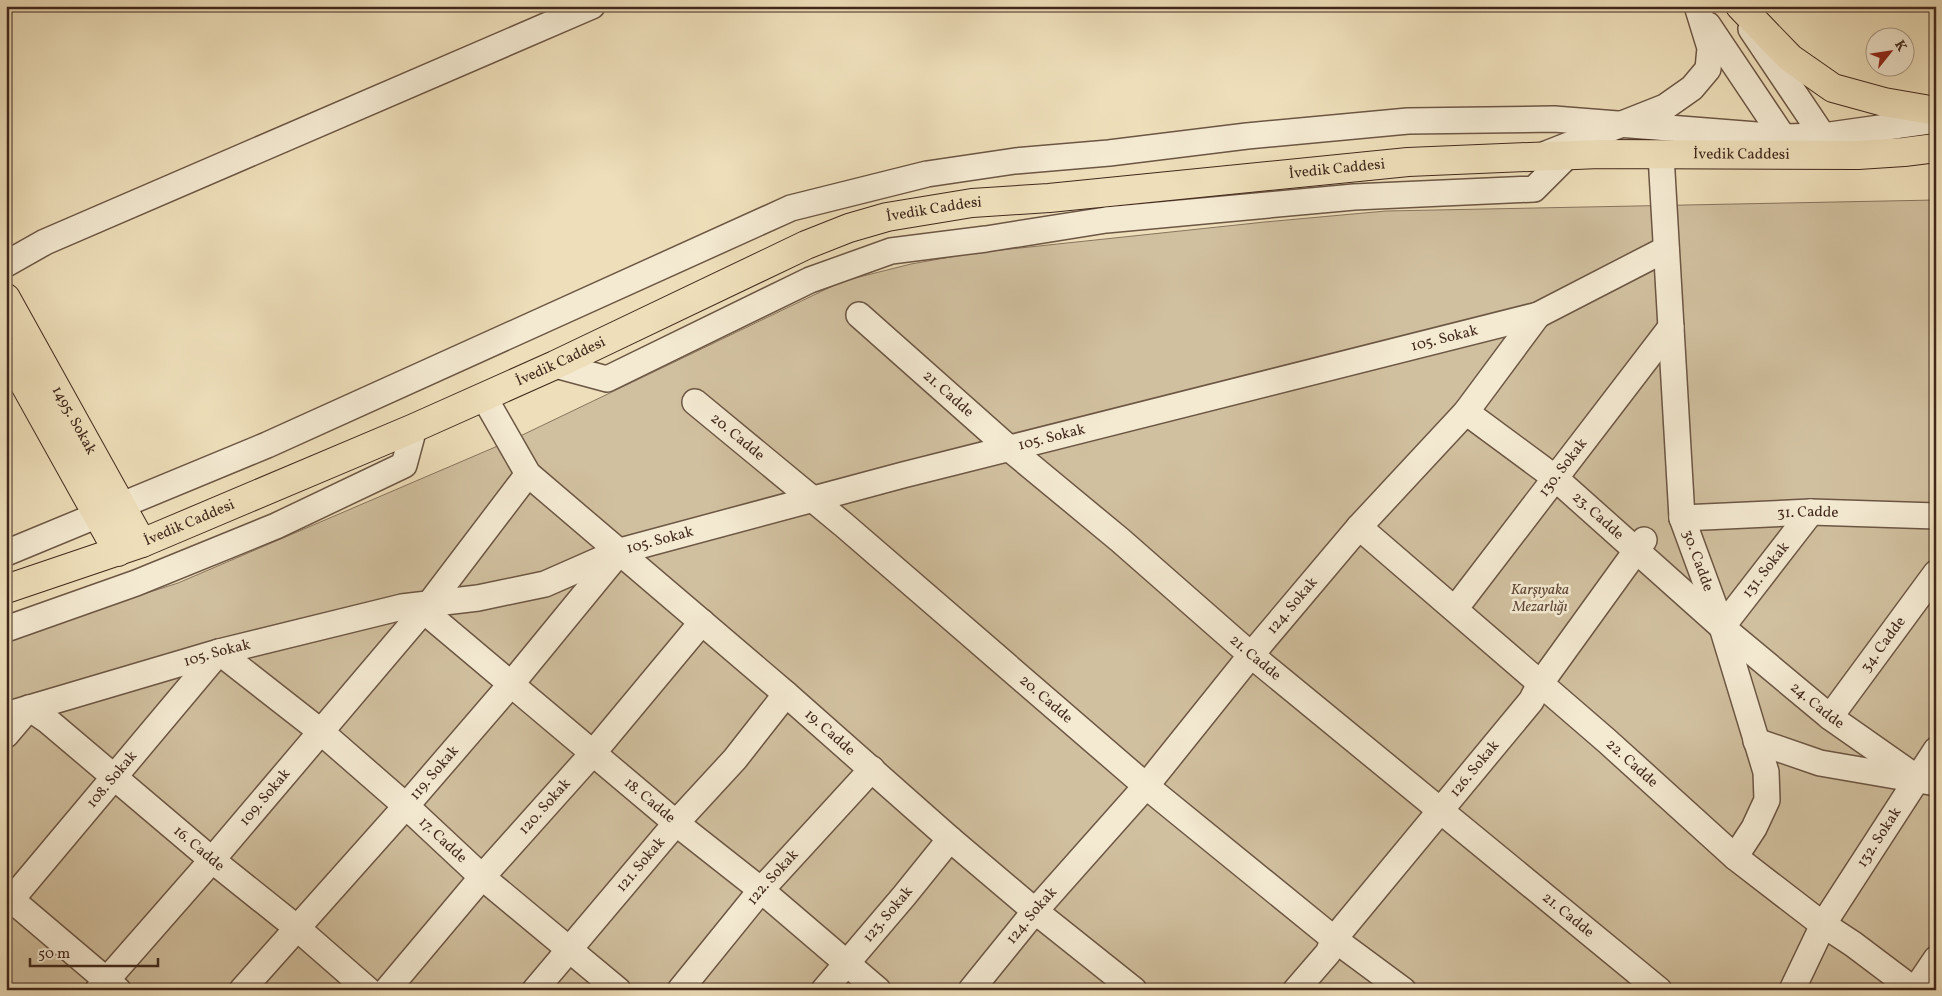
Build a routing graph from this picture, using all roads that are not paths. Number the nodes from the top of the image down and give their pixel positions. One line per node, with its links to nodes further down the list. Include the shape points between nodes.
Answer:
1 (592, 6): 15 (street, via 45,242)
2 (1736, 6): 8 (street)
3 (1740, 6): 5 (main road, via 1790,58 1833,88 1884,102)
4 (1697, 7): 7 (street, via 1710,48 1708,69 1692,88 1665,107); 9 (street)
5 (1936, 111)
6 (1936, 120): 8 (street)
7 (1620, 124): 9 (street); 13 (street); 30 (street, via 1554,119 1408,120 1257,135 1015,161 927,174 791,208 268,445)
8 (1828, 146): 9 (main road, İvedik Caddesi); 10 (main road, İvedik Caddesi, via 1904,152)
9 (1784, 147): 11 (main road, İvedik Caddesi)
10 (1936, 148)
11 (1661, 155): 12 (main road, İvedik Caddesi); 14 (street, 30. Cadde)
12 (1567, 156): 13 (main road, İvedik Caddesi); 21 (street, via 1534,189 1354,197 1106,220 891,251 810,280 607,378)
13 (1538, 157): 21 (main road, İvedik Caddesi, via 1398,163 972,204 887,217 806,245)
14 (1666, 249): 18 (street, 105. Sokak); 19 (street, 30. Cadde)
15 (6, 264)
16 (6, 298): 30 (main road, 1495. Sokak)
17 (859, 315): 26 (street, 21. Cadde)
18 (1538, 315): 24 (street, 124. Sokak); 26 (street, 105. Sokak)
19 (1671, 327): 28 (street, 130. Sokak); 33 (street, 30. Cadde)
20 (6, 351): 30 (main road, 1495. Sokak)
21 (555, 365): 22 (main road, İvedik Caddesi)
22 (484, 397): 25 (main road, İvedik Caddesi); 27 (street, 19. Cadde)
23 (695, 402): 29 (street, 20. Cadde)
24 (1466, 412): 28 (street, 23. Cadde); 34 (street, 124. Sokak)
25 (414, 428): 36 (main road, İvedik Caddesi); 45 (street, via 404,465 276,526 145,580)
26 (1010, 449): 29 (street, 105. Sokak); 47 (street, 21. Cadde)
27 (528, 474): 37 (street, 19. Cadde); 41 (street)
28 (1554, 477): 35 (street, 23. Cadde); 42 (street, 130. Sokak)
29 (813, 501): 37 (street, 105. Sokak); 61 (street, 20. Cadde)
30 (109, 511): 36 (main road, 1495. Sokak); 38 (street)
31 (1811, 512): 32 (street, 31. Cadde); 33 (street, 31. Cadde); 44 (street, 131. Sokak)
32 (1936, 516)
33 (1682, 518): 44 (street, 30. Cadde)
34 (1359, 527): 42 (street, 22. Cadde); 47 (street, 124. Sokak)
35 (1640, 545): 44 (street, 23. Cadde); 49 (street, 126. Sokak)
36 (130, 547): 40 (main road, İvedik Caddesi)
37 (620, 552): 41 (street, 105. Sokak, via 545,584); 43 (street, 19. Cadde); 48 (street, 119. Sokak)
38 (6, 553)
39 (1934, 581): 52 (street, 34. Cadde)
40 (6, 589)
41 (426, 607): 46 (street, 105. Sokak, via 402,607); 48 (street, 18. Cadde); 53 (street, 109. Sokak)
42 (1455, 609): 49 (street, 22. Cadde)
43 (702, 622): 50 (street, 19. Cadde); 57 (street, 120. Sokak)
44 (1722, 627): 52 (street, 24. Cadde); 55 (street, 30. Cadde)
45 (6, 629)
46 (219, 652): 51 (street, 105. Sokak); 53 (street, 17. Cadde); 59 (street, 108. Sokak)
47 (1251, 655): 61 (street, 124. Sokak); 63 (street, 21. Cadde)
48 (512, 683): 57 (street, 18. Cadde); 62 (street, 119. Sokak)
49 (1540, 684): 63 (street, 126. Sokak, via 1532,701); 66 (street, 22. Cadde)
50 (786, 694): 58 (street, 19. Cadde); 64 (street, 121. Sokak, via 735,758)
51 (18, 711): 54 (street); 59 (street, 16. Cadde, via 48,721)
52 (1830, 717): 60 (street, 24. Cadde)
53 (320, 731): 62 (street, 17. Cadde); 67 (street, 109. Sokak)
54 (6, 735)
55 (1756, 741): 60 (street, via 1820,763); 66 (street, 30. Cadde, via 1766,772 1767,800)
56 (1936, 750): 60 (street, 132. Sokak)
57 (593, 753): 64 (street, 18. Cadde); 68 (street, 120. Sokak)
58 (872, 770): 65 (street, 19. Cadde); 69 (street, 122. Sokak)
59 (115, 778): 67 (street, 16. Cadde); 70 (street, 108. Sokak)
60 (1926, 781): 72 (street, 132. Sokak)
61 (1146, 786): 71 (street, 124. Sokak); 74 (street, 20. Cadde)
62 (406, 806): 68 (street, 17. Cadde); 73 (street, 119. Sokak)
63 (1442, 811): 74 (street, 126. Sokak); 91 (street, 21. Cadde)
64 (676, 822): 69 (street, 18. Cadde); 75 (street, 121. Sokak)
65 (950, 839): 71 (street, 19. Cadde); 77 (street, 123. Sokak)
66 (1735, 857): 72 (street, 22. Cadde)
67 (212, 860): 73 (street, 16. Cadde); 78 (street, 109. Sokak)
68 (482, 876): 75 (street, 17. Cadde); 82 (street, 120. Sokak)
69 (761, 890): 77 (street, 18. Cadde); 85 (street, 122. Sokak)
70 (8, 900): 78 (street)
71 (1035, 911): 79 (street, 19. Cadde); 88 (street, 124. Sokak)
72 (1824, 923): 92 (street, 132. Sokak); 93 (street, 22. Cadde)
73 (297, 928): 80 (street, 119. Sokak); 81 (street, 16. Cadde)
74 (1334, 938): 89 (street, 126. Sokak, via 1328,953); 90 (street, 20. Cadde)
75 (569, 949): 83 (street, 121. Sokak); 84 (street, 17. Cadde)
76 (1936, 959): 93 (street)
77 (847, 962): 86 (street, 123. Sokak); 87 (street, 18. Cadde)
78 (107, 986)
79 (1128, 988)
80 (242, 990)
81 (368, 990)
82 (387, 990)
83 (535, 990)
84 (618, 990)
85 (680, 990)
86 (824, 990)
87 (878, 990)
88 (971, 990)
89 (1296, 990)
90 (1403, 990)
91 (1659, 990)
92 (1792, 990)
93 (1914, 990)

